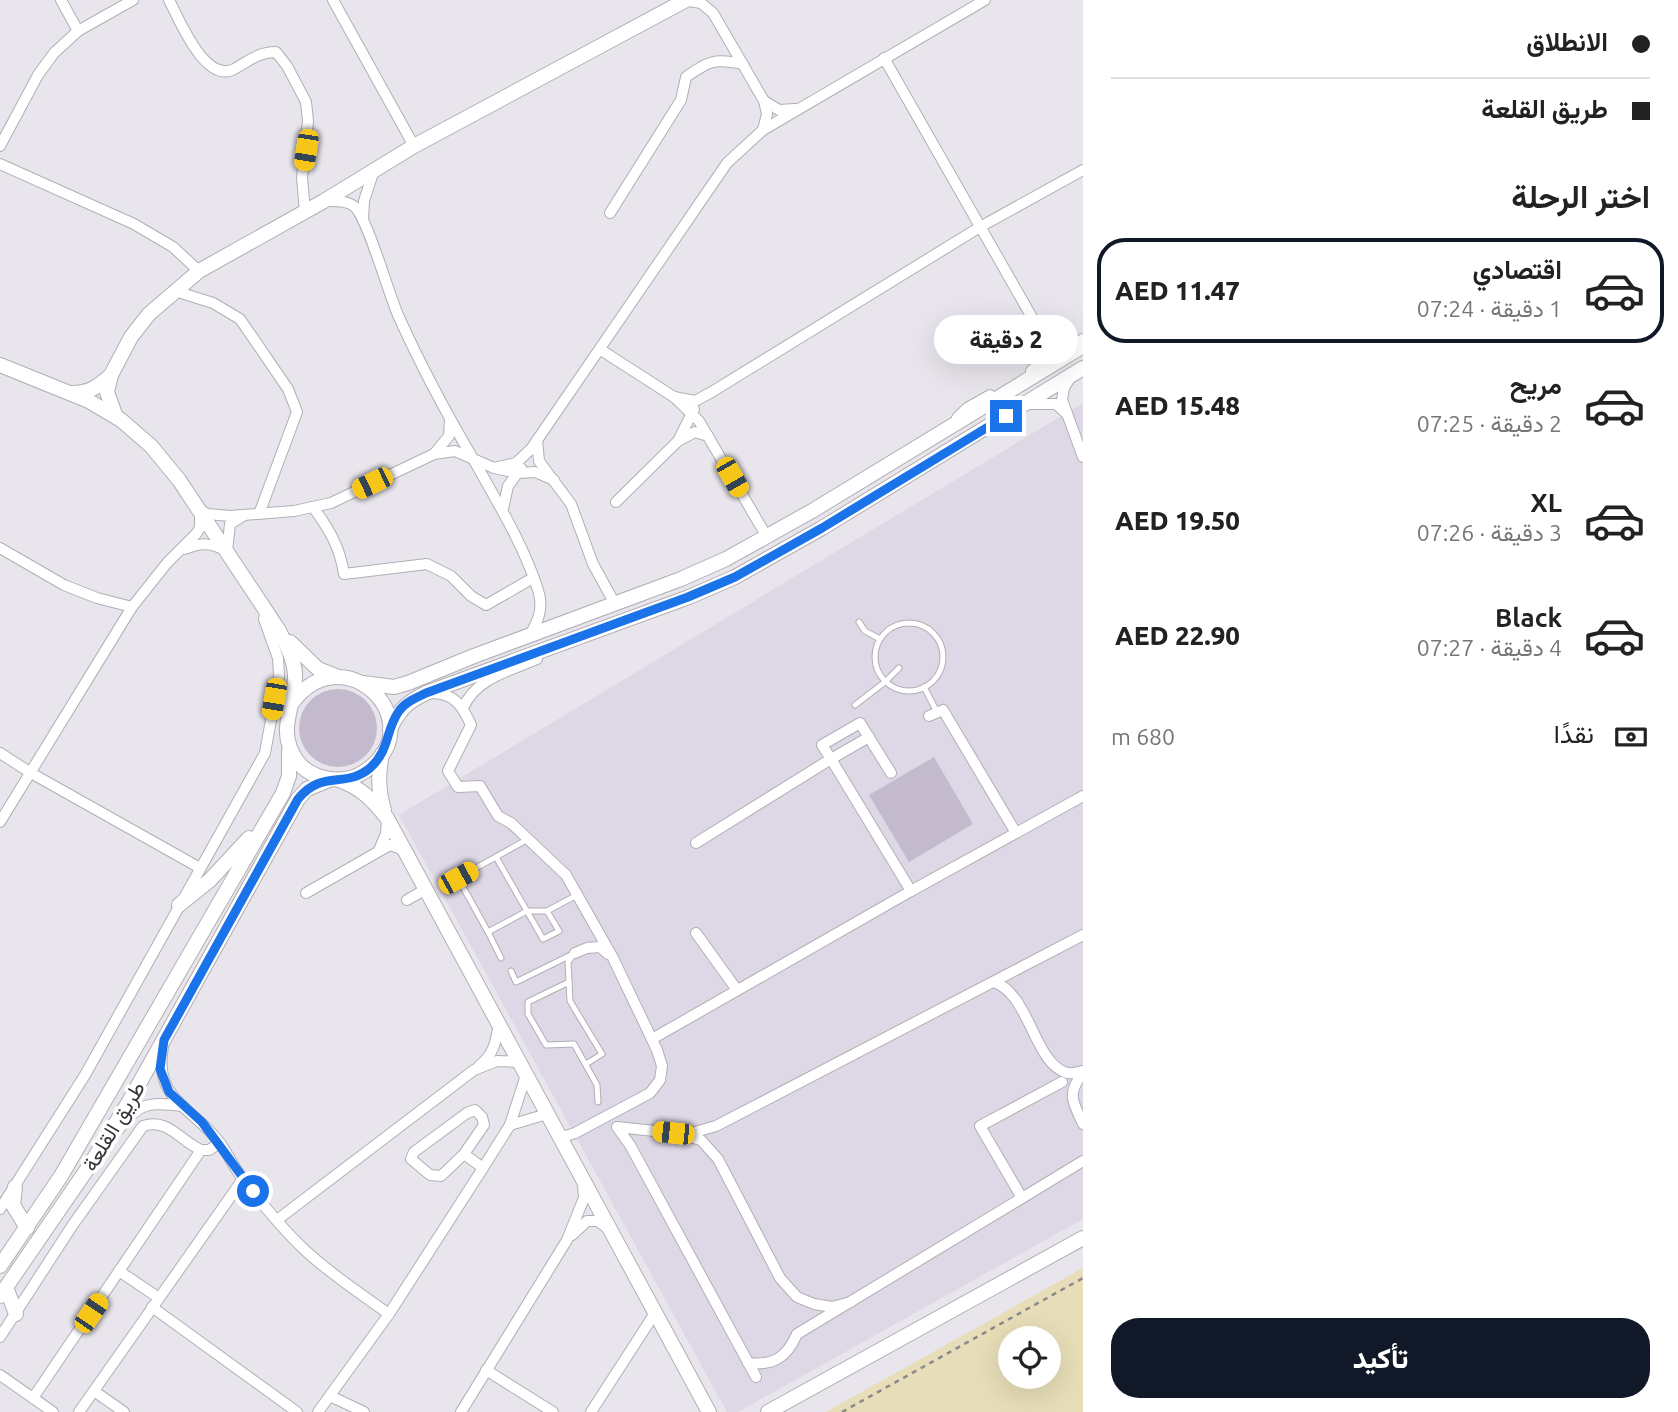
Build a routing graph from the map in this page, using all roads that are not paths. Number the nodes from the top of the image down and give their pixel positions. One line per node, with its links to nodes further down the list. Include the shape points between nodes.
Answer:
1 (61, 0): 9 (street)
2 (134, 0): 9 (street)
3 (169, 0): 21 (street, via 191,43 215,68 227,72 266,52 276,52 287,66 306,102)
4 (334, 0): 16 (street)
5 (713, 0): 8 (street)
6 (985, 0): 10 (street)
7 (684, 1): 8 (street, via 701,3); 16 (main road)
8 (713, 13): 11 (street)
9 (78, 31): 15 (street, via 38,75)
10 (884, 58): 13 (street); 24 (street)
11 (743, 64): 12 (street); 22 (street, via 708,61 686,77 681,100)
12 (764, 101): 13 (street, via 779,110); 14 (street)
13 (797, 109): 14 (street)
14 (763, 130): 30 (street, via 727,163)
15 (0, 146)
16 (414, 146): 18 (main road)
17 (0, 164): 25 (street, via 134,224 173,247)
18 (374, 170): 20 (main road); 23 (street)
19 (1083, 170): 24 (street)
20 (324, 201): 21 (main road); 23 (street, via 353,205)
21 (305, 211): 25 (main road)
22 (610, 213)
23 (363, 219): 41 (street, via 391,299)
24 (980, 227): 27 (street); 35 (street)
25 (199, 271): 26 (main road)
26 (175, 291): 33 (main road, via 131,337); 56 (street, via 213,303 240,319 288,389 297,412)
27 (1042, 335): 28 (street, via 1053,346 1063,347); 42 (street, via 1044,359 1037,367 967,408)
28 (1083, 339)
29 (1083, 346): 42 (main road)
30 (601, 350): 36 (street); 45 (street)
31 (0, 365): 34 (main road)
32 (1077, 372): 37 (main road); 39 (street, via 1064,388)
33 (111, 375): 34 (main road, via 85,393); 40 (main road, via 107,392)
34 (70, 393): 40 (main road)
35 (710, 393): 36 (street, via 695,401); 38 (street)
36 (674, 397): 38 (street)
37 (1026, 404): 39 (street, via 1056,404); 65 (main road, via 782,551 700,592)
38 (692, 412): 43 (street); 44 (street)
39 (1067, 414): 46 (street)
40 (116, 417): 55 (main road, via 151,446)
41 (450, 419): 47 (street, via 449,436); 48 (street)
42 (942, 433): 57 (main road)
43 (708, 436): 44 (street, via 695,432); 57 (street)
44 (678, 441): 52 (street)
45 (534, 445): 49 (street, via 516,463); 50 (street); 51 (street, via 539,461)
46 (1082, 453)
47 (434, 454): 48 (street, via 455,451); 53 (street, via 331,503)
48 (472, 459): 49 (street); 54 (street)
49 (494, 468): 50 (street)
50 (518, 473): 51 (street, via 535,472); 54 (street, via 508,486)
51 (554, 480): 62 (street, via 571,504 593,564)
52 (616, 502)
53 (313, 507): 56 (street); 61 (street, via 333,534 344,574 427,564 451,576 486,605)
54 (503, 509): 61 (street)
55 (199, 510): 56 (street, via 218,516); 58 (main road); 60 (street, via 200,528)
56 (254, 514): 58 (street, via 230,524)
57 (767, 537): 62 (main road, via 681,579)
58 (227, 551): 60 (street, via 205,543); 64 (main road)
59 (1, 552): 63 (street, via 64,585)
60 (179, 552): 63 (street)
61 (533, 578): 68 (street, via 541,610)
62 (615, 604): 68 (main road)
63 (132, 607): 86 (street)
64 (266, 610): 67 (main road); 99 (street, via 264,619 278,658 279,676 265,752)
65 (629, 619): 75 (main road); 78 (street, via 480,684)
66 (859, 622): 69 (lane)
67 (278, 629): 71 (main road, via 306,660); 77 (main road, via 295,672)
68 (530, 635): 73 (main road, via 408,683 394,687)
69 (880, 639): 72 (lane, via 875,660); 74 (lane, via 896,625 909,622 935,634 943,663 939,674)
70 (899, 668): 72 (lane)
71 (336, 676): 73 (main road); 77 (main road, via 315,681)
72 (885, 682): 74 (lane, via 908,691); 76 (lane)
73 (363, 683): 80 (main road, via 384,704)
74 (924, 687): 79 (lane)
75 (426, 693): 78 (street, via 452,696); 80 (main road, via 399,711)
76 (855, 705)
77 (290, 706): 82 (main road, via 285,726)
78 (463, 708): 94 (street, via 471,725 448,771 458,787 480,786 498,816)
79 (933, 714): 93 (street, via 943,710)
80 (390, 730): 84 (main road)
81 (869, 737): 85 (street); 85 (street, via 860,723 822,746); 87 (street)
82 (289, 746): 88 (main road, via 313,774); 92 (main road, طريق القلعة, via 289,776)
83 (0, 752): 86 (street)
84 (382, 754): 88 (main road, via 363,773); 90 (main road, via 379,795)
85 (831, 759): 95 (street); 101 (street)
86 (31, 773): 91 (street); 99 (street)
87 (891, 773)
88 (333, 780): 90 (main road, via 356,786); 120 (main road, طريق القلعة, via 307,789 298,799)
89 (1083, 796): 93 (street)
90 (387, 818): 96 (street); 97 (main road)
91 (0, 822)
92 (262, 824): 105 (main road, via 210,880); 152 (main road, طريق القلعة)
93 (1016, 833): 101 (street)
94 (528, 839): 98 (lane); 103 (street, via 566,874)
95 (696, 843)
96 (379, 850): 97 (street, via 390,845); 102 (street)
97 (407, 855): 100 (main road)
98 (496, 857): 106 (lane); 108 (lane, via 458,878)
99 (200, 868): 105 (street)
100 (426, 889): 104 (street); 118 (main road)
101 (911, 891): 117 (street)
102 (306, 893)
103 (577, 895): 107 (lane); 113 (street)
104 (407, 900)
105 (179, 905): 148 (street, via 85,1075)
106 (527, 911): 107 (lane); 107 (lane, via 543,939 559,931); 108 (lane)
107 (547, 911)
108 (488, 932): 112 (lane)
109 (696, 933): 117 (street)
110 (1083, 935): 116 (street)
111 (575, 953): 113 (street, via 600,947); 114 (lane, via 516,982); 115 (lane, via 568,962)
112 (501, 958)
113 (613, 958): 119 (street)
114 (511, 971)
115 (569, 982): 121 (lane, via 570,1001 602,1054); 121 (lane, via 528,1002 528,1014 546,1045 574,1044)
116 (994, 982): 122 (street, via 1014,997); 137 (street, via 716,1126)
117 (737, 990): 119 (street)
118 (499, 1023): 123 (main road); 124 (street, via 492,1052)
119 (652, 1039): 131 (street, via 662,1066 660,1080 650,1093)
120 (164, 1040): 129 (street, via 163,1081); 144 (main road, طريق القلعة)
121 (586, 1065): 128 (lane, via 597,1085)
122 (1053, 1066): 125 (street, via 1069,1074); 126 (street)
123 (523, 1068): 124 (street, via 497,1061); 130 (main road); 134 (street)
124 (474, 1070): 151 (street)
125 (1083, 1072): 127 (street, via 1074,1084)
126 (1062, 1082): 127 (street); 149 (street, via 980,1126)
127 (1072, 1099): 133 (street)
128 (598, 1102)
129 (182, 1106): 139 (street); 144 (street, via 155,1102 138,1109)
130 (547, 1114): 134 (street); 138 (main road)
131 (612, 1114): 132 (street); 135 (street)
132 (593, 1124): 135 (street); 138 (street)
133 (1083, 1124)
134 (510, 1125): 145 (street)
135 (617, 1127): 136 (street); 142 (street)
136 (646, 1130): 137 (street); 142 (street, via 636,1142)
137 (673, 1133): 160 (street, via 701,1140 718,1160 780,1278 797,1297 832,1307)
138 (559, 1138): 146 (main road)
139 (220, 1143): 140 (street); 147 (street)
140 (201, 1150): 157 (street); 162 (street, via 162,1123 143,1126)
141 (464, 1154): 141 (street, via 442,1176 430,1175 411,1159 414,1152 475,1110 484,1125); 145 (street)
142 (638, 1160): 165 (street)
143 (1083, 1161): 149 (street)
144 (90, 1165): 158 (main road, طريق القلعة)
145 (483, 1168): 163 (street)
146 (582, 1178): 153 (main road); 155 (street, via 584,1198)
147 (243, 1180): 151 (street); 159 (street)
148 (15, 1187): 150 (street); 152 (main road, via 13,1205)
149 (1023, 1198): 160 (street)
150 (0, 1209)
151 (276, 1220): 163 (street, via 325,1268)
152 (27, 1228): 156 (main road, طريق القلعة)
153 (610, 1231): 155 (street, via 598,1221 587,1221); 161 (main road)
154 (1083, 1238): 182 (main road)
155 (567, 1240): 166 (street)
156 (0, 1266)
157 (120, 1271): 159 (street); 171 (street)
158 (3, 1292): 162 (main road)
159 (156, 1302): 169 (street); 175 (street)
160 (851, 1302): 165 (street, via 797,1334 780,1358 764,1365)
161 (655, 1313): 180 (street); 181 (main road)
162 (16, 1314): 164 (street)
163 (388, 1314): 170 (street)
164 (0, 1337)
165 (748, 1363): 168 (street)
166 (486, 1370): 178 (street); 179 (street)
167 (0, 1375): 171 (street)
168 (756, 1377)
169 (94, 1391): 173 (street); 174 (street)
170 (330, 1396): 176 (street); 177 (street)
171 (33, 1398): 172 (street)
172 (53, 1412)
173 (79, 1412)
174 (124, 1412)
175 (297, 1412)
176 (318, 1412)
177 (364, 1412)
178 (461, 1412)
179 (553, 1412)
180 (591, 1412)
181 (709, 1412)
182 (768, 1412)

